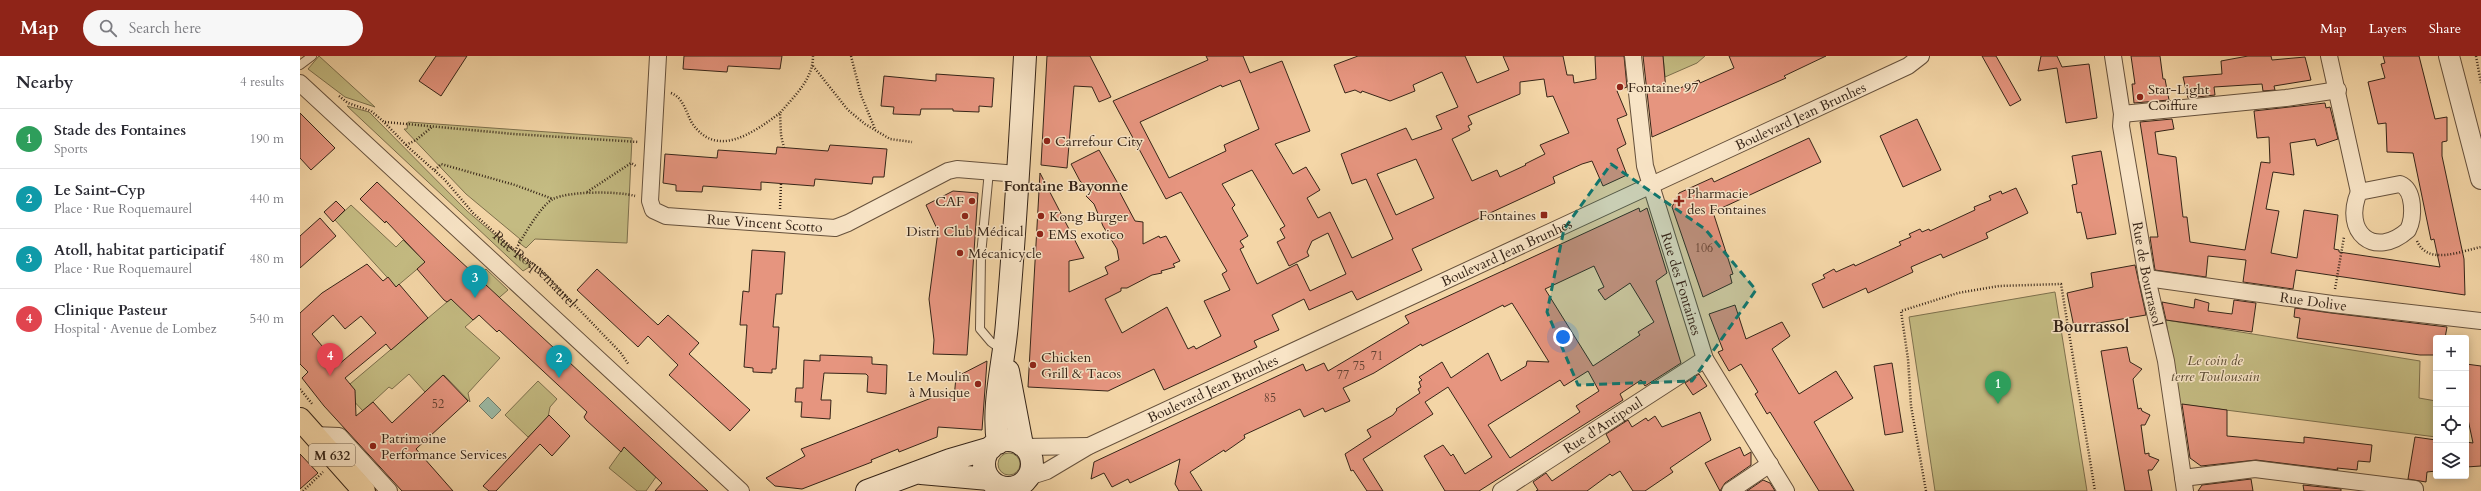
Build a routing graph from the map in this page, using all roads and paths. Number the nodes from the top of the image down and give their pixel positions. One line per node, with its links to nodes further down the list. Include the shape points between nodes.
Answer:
1 (312, 56): 12 (lane)
2 (658, 56): 17 (street)
3 (813, 56): 13 (path)
4 (851, 56): 23 (path, via 861,95)
5 (1025, 56): 30 (main road)
6 (1633, 56): 34 (street, Rue des Fontaines, via 1643,158)
7 (1921, 56): 34 (street, Boulevard Jean Brunhes, via 1908,66)
8 (2113, 56): 20 (street, Rue de Bourrassol)
9 (2330, 56): 16 (street)
10 (2449, 56): 32 (street)
11 (2476, 56): 15 (path)
12 (300, 65)
13 (813, 66): 19 (path, via 809,79); 23 (path, via 848,110)
14 (300, 83): 60 (street, Rue Roquemaurel)
15 (2481, 83)
16 (2338, 90): 20 (street, via 2286,98); 36 (street)
17 (655, 91): 19 (path, via 678,97 692,123 704,136 720,142 753,133); 25 (street)
18 (336, 94): 21 (path, Rue Roquemaurel, via 348,103 371,111)
19 (780, 114): 27 (path)
20 (2122, 114): 44 (street, Rue de Bourrassol, via 2121,126)
21 (384, 122): 22 (path); 26 (path, Rue Roquemaurel)
22 (432, 128): 25 (path); 26 (path)
23 (875, 130): 24 (path, via 890,139)
24 (912, 142)
25 (652, 143): 31 (street)
26 (406, 145): 28 (path, Rue Roquemaurel)
27 (784, 148)
28 (435, 170): 37 (path, via 441,164 515,185); 43 (path, Rue Roquemaurel, via 473,213)
29 (989, 171): 30 (street, Rue Vincent Scotto); 39 (street, Rue Vincent Scotto, via 948,171 835,228); 47 (lane, via 981,255 980,329 991,342)
30 (1019, 174): 47 (main road)
31 (650, 175): 35 (path, via 631,163); 38 (street)
32 (2481, 179)
33 (781, 184): 39 (path)
34 (1652, 185): 48 (street, Rue des Fontaines); 53 (street, Boulevard Jean Brunhes)
35 (586, 192): 37 (path); 38 (path, via 629,194)
36 (2359, 192): 40 (street, via 2352,214); 41 (street, via 2400,184 2404,186 2411,200 2412,214)
37 (553, 199): 43 (path, via 532,224)
38 (650, 201): 39 (street, Rue Vincent Scotto, via 653,210 666,216)
39 (779, 223)
40 (2356, 228): 41 (street, via 2368,239 2388,243); 45 (path, via 2346,229)
41 (2408, 230): 42 (path, via 2424,252 2431,255 2445,255)
42 (2481, 247)
43 (515, 251): 49 (path, Rue Roquemaurel, via 540,269 620,352)
44 (2147, 278): 45 (street, Rue Dolive); 59 (street, Rue de Bourrassol, via 2166,361)
45 (2332, 304): 46 (street, Rue Dolive)
46 (2481, 321)
47 (1005, 352): 51 (main road); 52 (main road)
48 (1705, 359): 54 (street, Rue des Fontaines); 65 (street, Rue d'Antipoul)
49 (631, 368)
50 (307, 427): 62 (main road, M 632); 63 (street, via 339,436)
51 (994, 445): 52 (main road, via 1011,441); 56 (main road); 58 (main road, via 984,463)
52 (1023, 446): 53 (street, Boulevard Jean Brunhes); 57 (main road, via 1031,462)
53 (1089, 446): 57 (street, Boulevard Jean Brunhes)
54 (1770, 464): 66 (street); 67 (street, Rue des Fontaines)
55 (324, 472): 61 (path)
56 (901, 481): 58 (main road); 64 (main road)
57 (1024, 483): 58 (main road, via 1011,488)
58 (991, 484)
59 (2184, 485): 70 (street, via 2255,469)
60 (740, 490)
61 (303, 491)
62 (364, 491)
63 (389, 491)
64 (867, 491)
65 (1501, 491)
66 (1730, 491)
67 (1786, 491)
68 (1926, 491): 69 (path, via 1911,406 1908,359 1900,311 1958,293 1999,286 2062,284)
69 (2095, 491)
70 (2415, 491)

